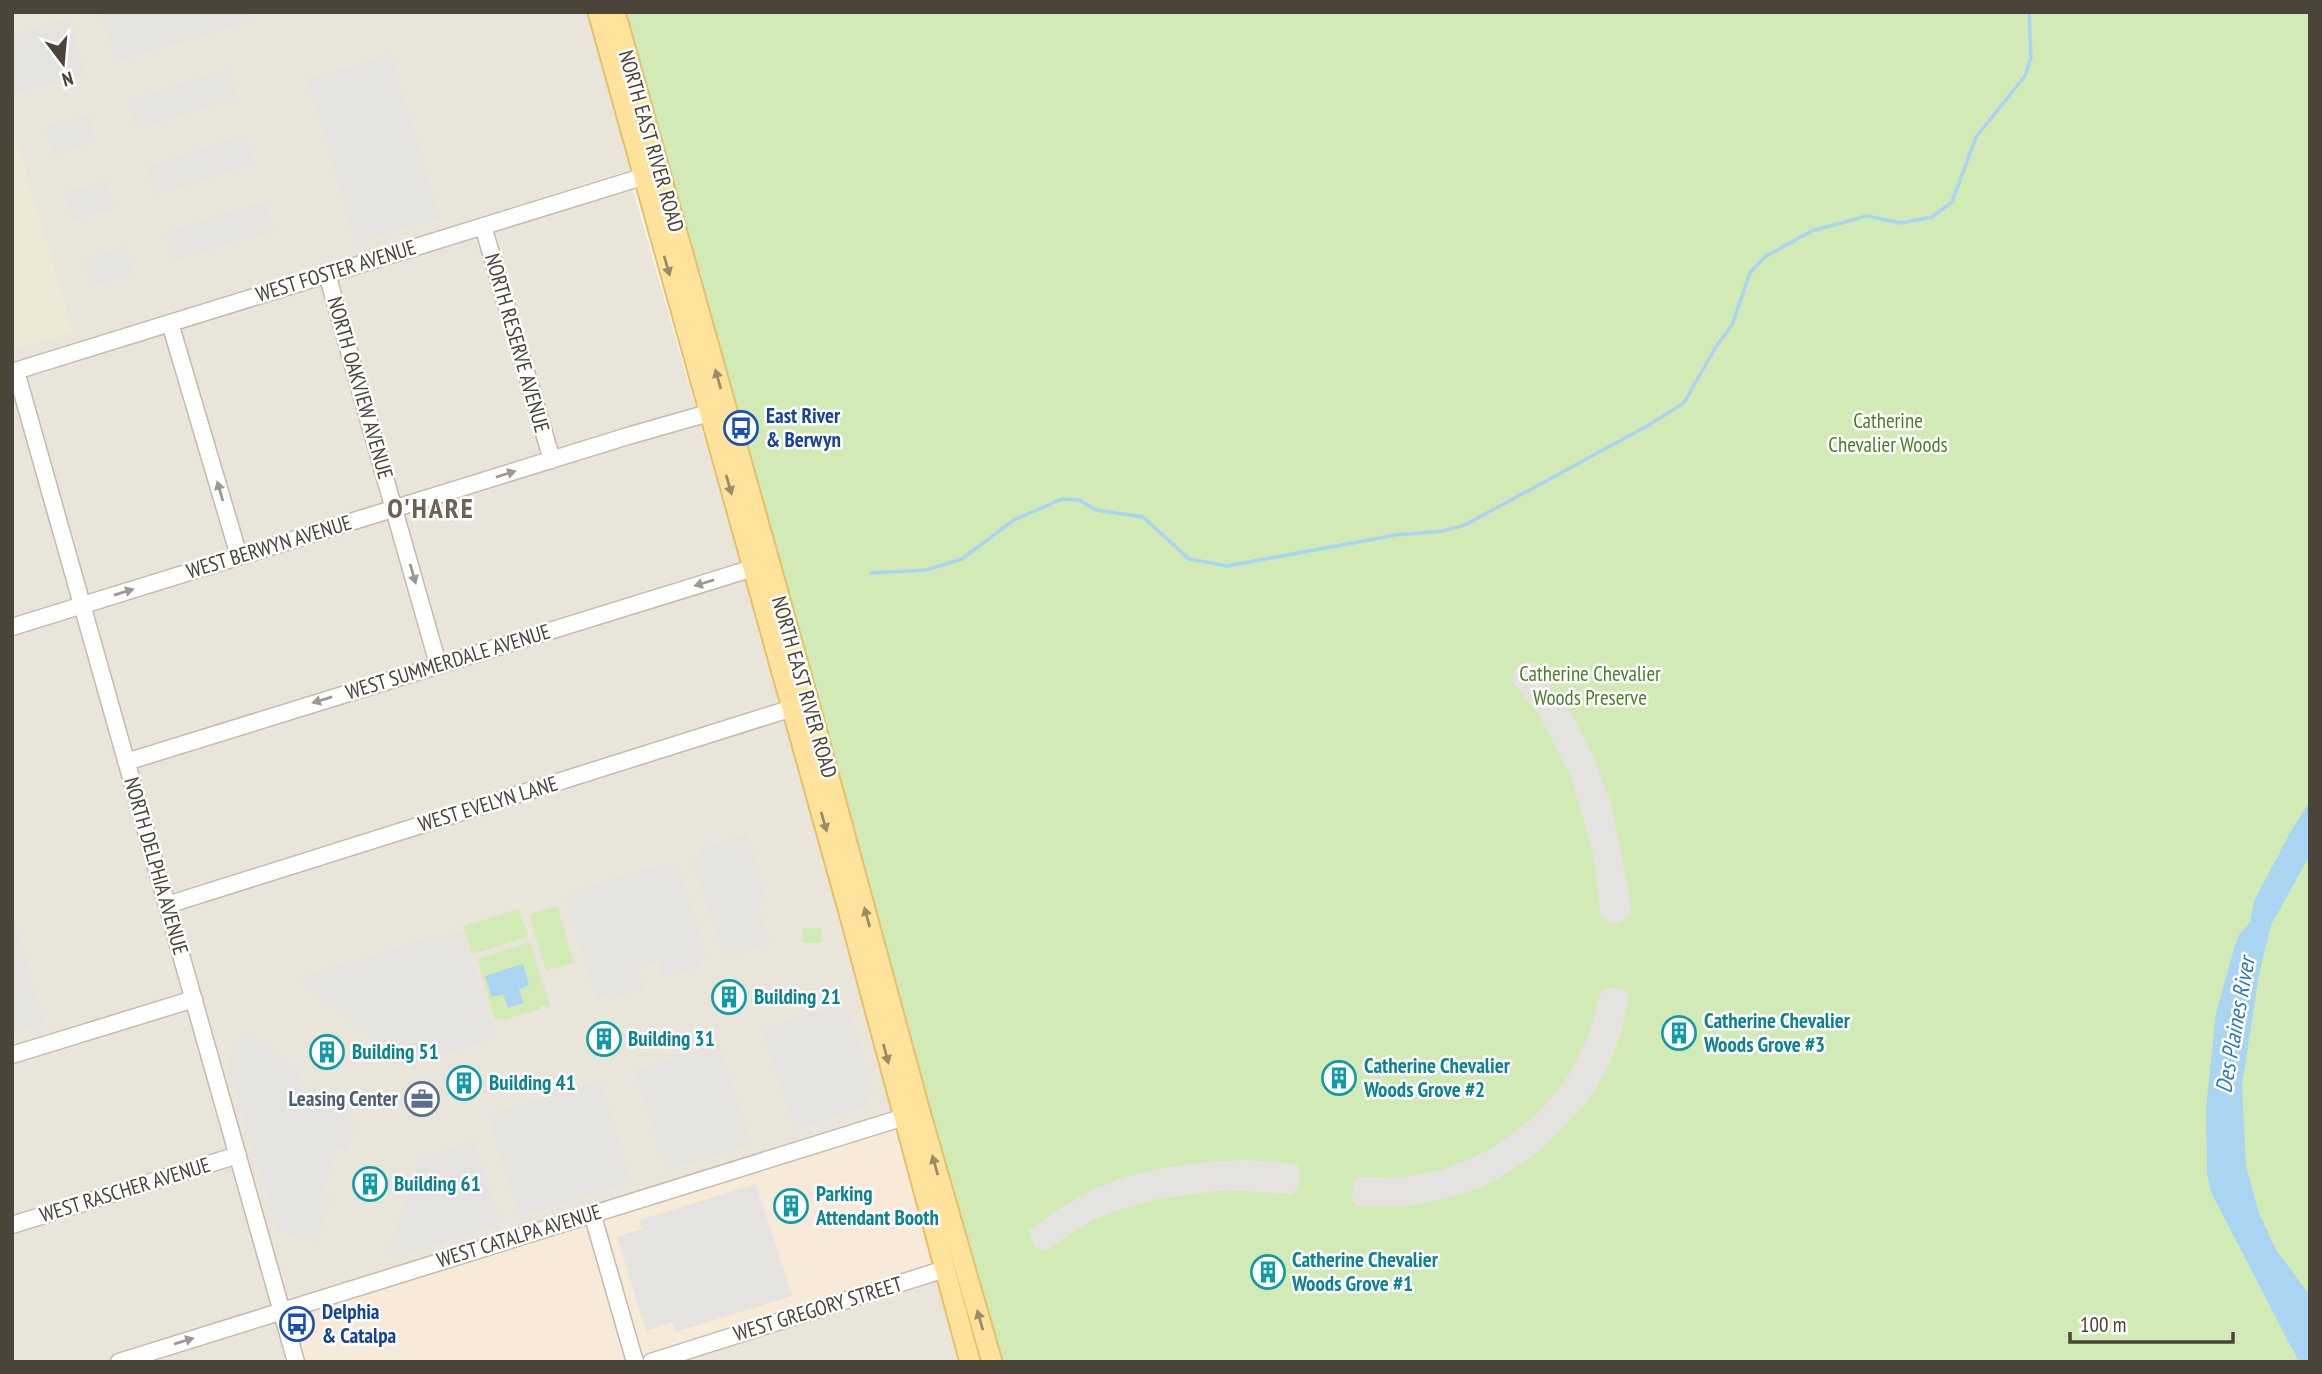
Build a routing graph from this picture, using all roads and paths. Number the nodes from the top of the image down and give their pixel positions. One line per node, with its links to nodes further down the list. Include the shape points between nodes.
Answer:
1 (598, 12): 3 (main road, NORTH EAST RIVER ROAD)
2 (615, 12): 3 (main road, NORTH EAST RIVER ROAD)
3 (651, 174): 4 (street, WEST FOSTER AVENUE); 8 (main road, NORTH EAST RIVER ROAD)
4 (483, 226): 5 (street, WEST FOSTER AVENUE); 9 (street, NORTH RESERVE AVENUE)
5 (327, 274): 6 (street, WEST FOSTER AVENUE); 10 (street, NORTH OAKVIEW AVENUE)
6 (170, 323): 7 (street, WEST FOSTER AVENUE); 11 (street, one-way to 6)
7 (14, 371): 13 (street, NORTH DELPHIA AVENUE)
8 (717, 411): 9 (street, WEST BERWYN AVENUE); 12 (main road, NORTH EAST RIVER ROAD)
9 (552, 460): 10 (street, WEST BERWYN AVENUE, one-way to 9)
10 (394, 509): 11 (street, WEST BERWYN AVENUE); 15 (street, NORTH OAKVIEW AVENUE, one-way to 15)
11 (239, 556): 13 (street, WEST BERWYN AVENUE, one-way to 11)
12 (761, 565): 15 (street, WEST SUMMERDALE AVENUE, one-way to 15); 16 (main road, NORTH EAST RIVER ROAD)
13 (82, 605): 14 (street, WEST BERWYN AVENUE); 17 (street, NORTH DELPHIA AVENUE)
14 (12, 627)
15 (438, 664): 17 (street, WEST SUMMERDALE AVENUE, one-way to 17)
16 (800, 706): 18 (street, WEST EVELYN LANE); 21 (main road, NORTH EAST RIVER ROAD)
17 (126, 762): 18 (street, NORTH DELPHIA AVENUE)
18 (167, 905): 19 (street, NORTH DELPHIA AVENUE)
19 (194, 999): 20 (street); 22 (street, NORTH DELPHIA AVENUE)
20 (12, 1055)
21 (912, 1114): 23 (street, WEST CATALPA AVENUE); 25 (main road, NORTH EAST RIVER ROAD); 32 (main road, NORTH EAST RIVER ROAD, one-way to 21)
22 (238, 1155): 24 (street, WEST RASCHER AVENUE); 26 (street, NORTH DELPHIA AVENUE)
23 (592, 1213): 26 (street, WEST CATALPA AVENUE); 29 (street)
24 (12, 1225)
25 (945, 1269): 30 (street, WEST GREGORY STREET); 31 (main road, NORTH EAST RIVER ROAD)
26 (282, 1311): 27 (street, WEST CATALPA AVENUE, one-way to 26); 28 (street, NORTH DELPHIA AVENUE)
27 (119, 1362)
28 (296, 1362)
29 (635, 1362)
30 (651, 1362)
31 (970, 1362)
32 (992, 1362)

